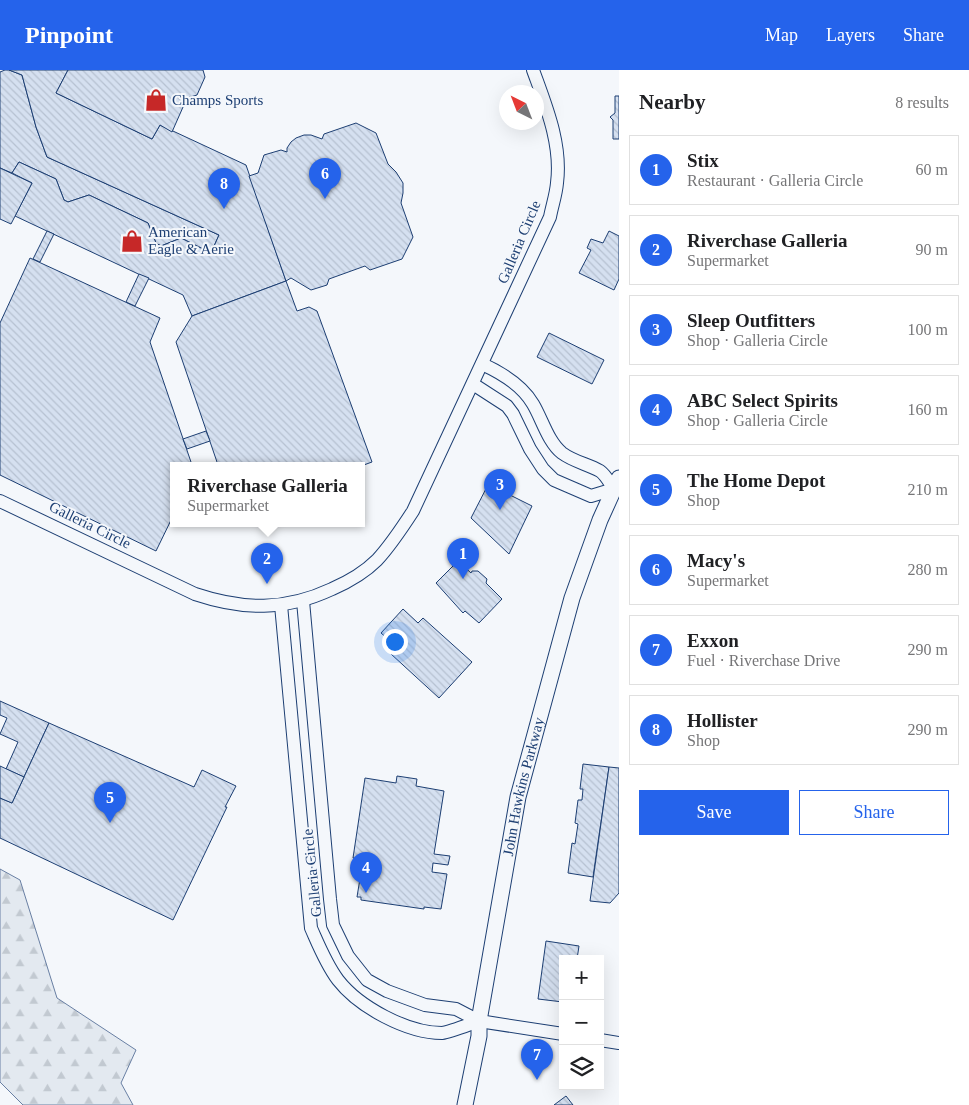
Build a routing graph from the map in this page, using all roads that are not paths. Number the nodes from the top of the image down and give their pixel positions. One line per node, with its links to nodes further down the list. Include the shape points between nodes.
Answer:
1 (533, 70): 2 (street, Galleria Circle, via 553,131 558,181 550,218)
2 (482, 364): 3 (street, Galleria Circle); 4 (street, via 522,390 561,452 601,472)
3 (473, 384): 4 (street, via 507,406 542,469 554,480 591,496); 6 (street, Galleria Circle, via 413,511 394,540 376,561 346,583)
4 (617, 486): 8 (main road, John Hawkins Parkway, via 600,520 572,598 518,796)
5 (0, 501): 7 (street, Galleria Circle, via 195,594 244,606)
6 (303, 601): 7 (street, Galleria Circle); 8 (street, Galleria Circle, via 333,925 348,956 367,980 425,1005 456,1009)
7 (280, 605): 8 (street, Galleria Circle, via 311,928 325,961 359,1001 382,1016 412,1028 443,1033)
8 (479, 1021): 9 (street); 12 (main road, John Hawkins Parkway)
9 (559, 1033)
10 (604, 1041): 11 (street)
11 (619, 1043)
12 (465, 1105)

